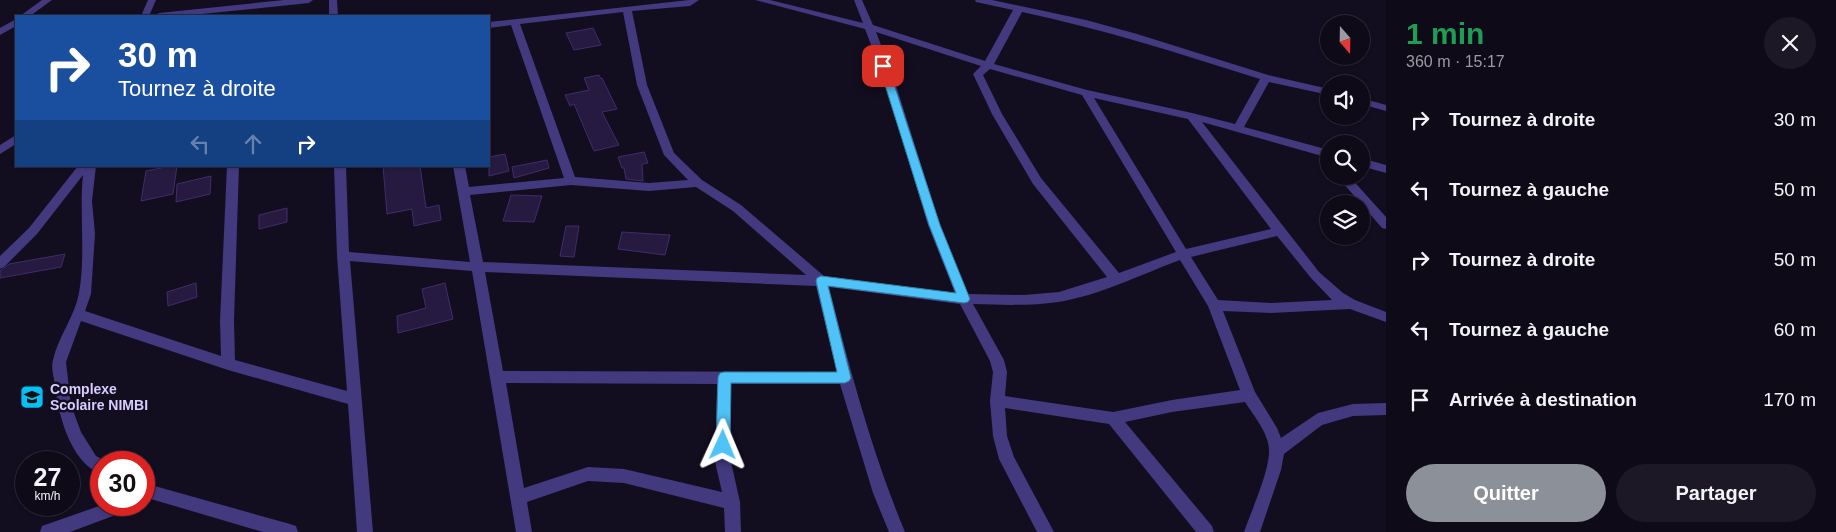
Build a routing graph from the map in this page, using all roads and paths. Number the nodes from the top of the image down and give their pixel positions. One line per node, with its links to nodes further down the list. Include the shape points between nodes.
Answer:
1 (48, 0): 12 (street)
2 (152, 0): 13 (street)
3 (309, 0): 11 (street)
4 (333, 0): 15 (street)
5 (695, 0): 9 (street)
6 (759, 0): 19 (street)
7 (858, 0): 19 (street)
8 (979, 0): 10 (street)
9 (626, 9): 16 (street); 40 (street, via 642,85 668,156)
10 (1018, 10): 21 (street); 22 (street, via 1108,29)
11 (239, 12): 14 (street)
12 (26, 15)
13 (145, 15)
14 (179, 15)
15 (334, 15)
16 (514, 21): 18 (street); 39 (street)
17 (15, 23): 20 (street)
18 (490, 25)
19 (869, 27): 21 (street); 51 (street, via 934,225)
20 (0, 32)
21 (988, 65): 24 (street); 49 (street, via 978,74 1010,137 1037,181)
22 (1266, 78): 23 (street); 28 (street)
23 (1320, 90)
24 (1086, 93): 27 (street); 45 (street)
25 (1370, 104): 26 (street)
26 (1386, 108)
27 (1192, 116): 28 (street); 44 (street)
28 (1238, 130): 31 (street)
29 (15, 140): 30 (street)
30 (0, 150)
31 (1320, 153)
32 (1370, 165): 38 (street)
33 (83, 167): 47 (street, via 33,230)
34 (90, 167): 54 (street, via 86,201 88,267 85,294)
35 (233, 167): 56 (street)
36 (340, 167): 46 (street)
37 (459, 167): 42 (street)
38 (1386, 169)
39 (571, 181): 40 (street, via 649,187); 42 (street)
40 (698, 183): 50 (street, via 738,208)
41 (1350, 185): 43 (street)
42 (464, 192): 48 (street)
43 (1386, 225)
44 (1280, 231): 45 (street); 52 (street, via 1315,275)
45 (1183, 254): 49 (street); 53 (street)
46 (343, 256): 48 (street); 61 (street)
47 (0, 264)
48 (477, 267): 50 (street); 57 (street)
49 (1117, 280): 51 (street, via 1059,297)
50 (821, 281): 51 (street); 59 (street)
51 (964, 299): 62 (street, via 997,360 1000,372)
52 (1350, 304): 53 (street, via 1271,308); 55 (street)
53 (1214, 305): 60 (street)
54 (77, 314): 56 (street); 66 (street, via 59,362 64,405 75,435)
55 (1386, 317)
56 (228, 364): 61 (street)
57 (498, 377): 58 (street); 68 (street)
58 (724, 377): 59 (street); 69 (street, via 723,462)
59 (845, 378): 76 (street, via 881,494)
60 (1249, 395): 64 (street); 65 (street, via 1272,434)
61 (355, 400): 73 (street)
62 (997, 401): 64 (street); 77 (street, via 1000,436 1007,459)
63 (1386, 410): 65 (street, via 1353,410 1318,420)
64 (1113, 418): 78 (street)
65 (1277, 450): 79 (street)
66 (90, 459)
67 (155, 496): 72 (street)
68 (518, 498): 69 (street, via 588,474 624,476); 74 (street)
69 (732, 502): 75 (street)
70 (92, 516): 71 (street)
71 (48, 532)
72 (290, 532)
73 (366, 532)
74 (524, 532)
75 (734, 532)
76 (897, 532)
77 (1046, 532)
78 (1206, 532)
79 (1252, 532)

